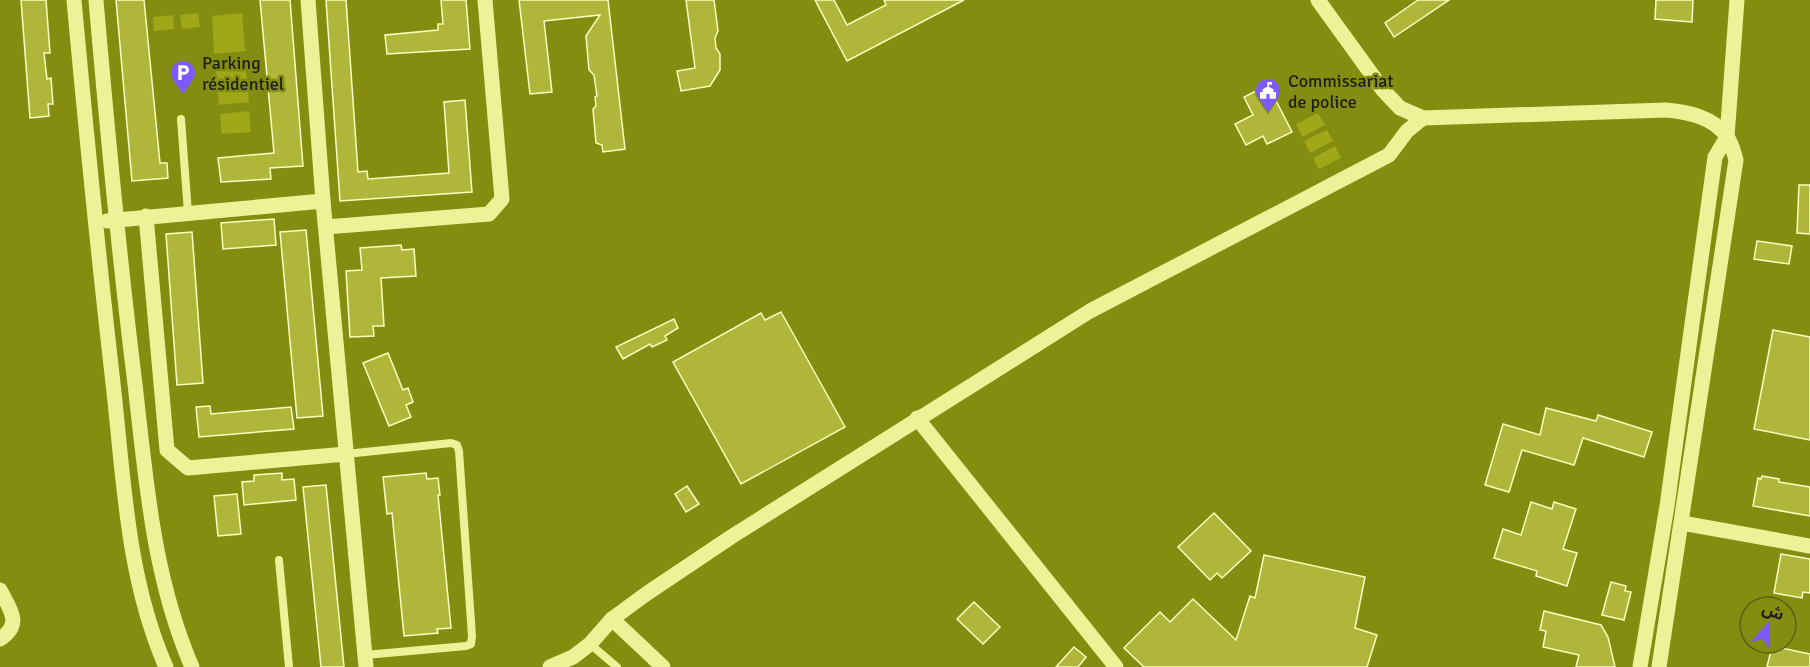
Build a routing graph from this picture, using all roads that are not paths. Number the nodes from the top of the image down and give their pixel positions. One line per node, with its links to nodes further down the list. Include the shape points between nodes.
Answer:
1 (74, 0): 14 (street)
2 (96, 0): 13 (street)
3 (308, 0): 10 (street)
4 (485, 0): 15 (street, via 502,199 489,214)
5 (1318, 0): 7 (street, via 1383,90 1400,108)
6 (1737, 0): 9 (street)
7 (1423, 118): 9 (street, via 1684,111 1700,116); 16 (street, via 1389,155 1090,311)
8 (181, 119): 11 (lane)
9 (1727, 137): 18 (street, via 1736,160); 33 (street, via 1715,157 1667,506)
10 (324, 201): 11 (street); 15 (street)
11 (188, 213): 12 (street)
12 (146, 216): 13 (street); 17 (street, via 167,450 188,468)
13 (115, 220): 14 (street); 27 (street, via 155,546 173,616)
14 (95, 222): 26 (street, via 131,547 150,623)
15 (326, 227): 17 (street)
16 (917, 418): 22 (street, via 731,537); 32 (street)
17 (346, 453): 25 (street); 25 (lane, via 451,442 459,451 471,644)
18 (1682, 523): 19 (street); 34 (street)
19 (1810, 546)
20 (279, 560): 28 (lane)
21 (0, 590): 23 (street, via 13,613 9,633)
22 (612, 620): 24 (street); 31 (street)
23 (0, 639)
24 (590, 644): 29 (street); 30 (lane)
25 (366, 661)
26 (166, 667)
27 (192, 667)
28 (289, 667)
29 (550, 667)
30 (617, 667)
31 (663, 667)
32 (1116, 667)
33 (1640, 667)
34 (1659, 667)

